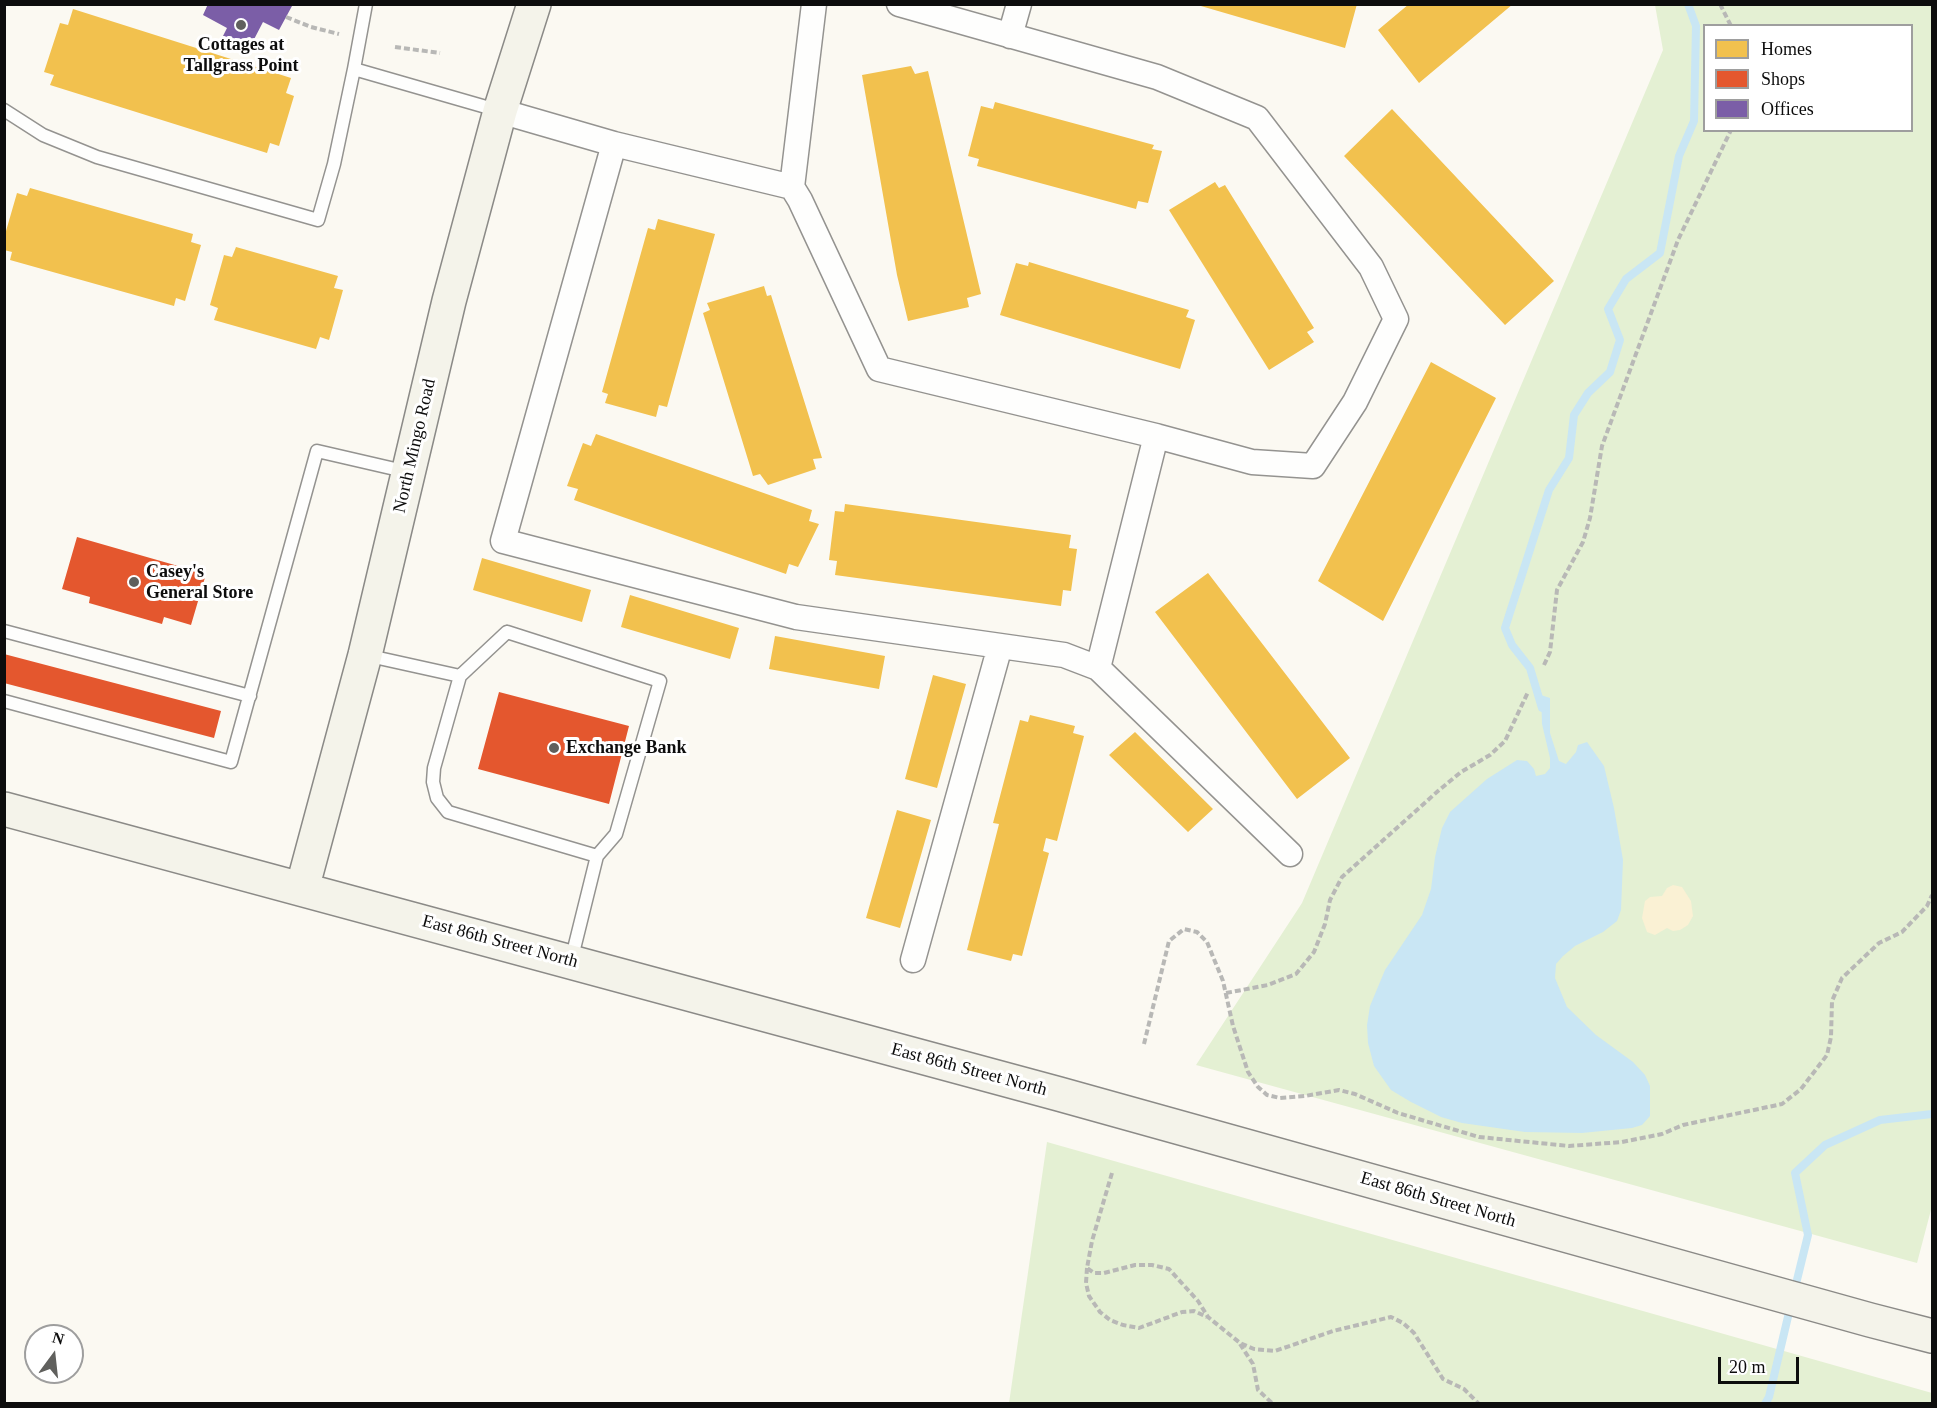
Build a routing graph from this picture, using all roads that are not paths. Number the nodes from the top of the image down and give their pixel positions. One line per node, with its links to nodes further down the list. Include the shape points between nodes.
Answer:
1 (366, 4): 7 (lane)
2 (534, 4): 9 (street, North Mingo Road)
3 (814, 4): 11 (street)
4 (898, 4): 6 (street)
5 (1019, 4): 6 (street)
6 (1010, 36): 12 (street, via 1157,77 1257,118 1371,267 1396,320 1355,402 1314,466 1252,462)
7 (354, 69): 8 (lane, via 318,220 97,157 43,135); 9 (lane)
8 (4, 110)
9 (500, 111): 10 (street); 13 (street, North Mingo Road, via 449,301)
10 (614, 144): 11 (street); 15 (street, via 503,541 796,617)
11 (792, 186): 12 (street, via 879,369)
12 (1156, 436): 17 (street)
13 (410, 472): 16 (street, North Mingo Road); 19 (lane, via 317,451)
14 (4, 631): 19 (lane)
15 (1000, 646): 17 (street, via 1064,655); 25 (street)
16 (365, 655): 18 (lane); 24 (street, North Mingo Road)
17 (1098, 668): 22 (street)
18 (460, 675): 23 (lane, via 434,768 437,798 448,812); 23 (lane, via 507,632 660,681 616,834)
19 (250, 696): 20 (lane, via 231,762)
20 (4, 701)
21 (5, 807): 24 (street, East 86th Street North)
22 (1290, 854)
23 (597, 856): 26 (lane)
24 (302, 889): 26 (street, East 86th Street North)
25 (913, 960)
26 (571, 962): 27 (street, East 86th Street North)
27 (1932, 1336)

